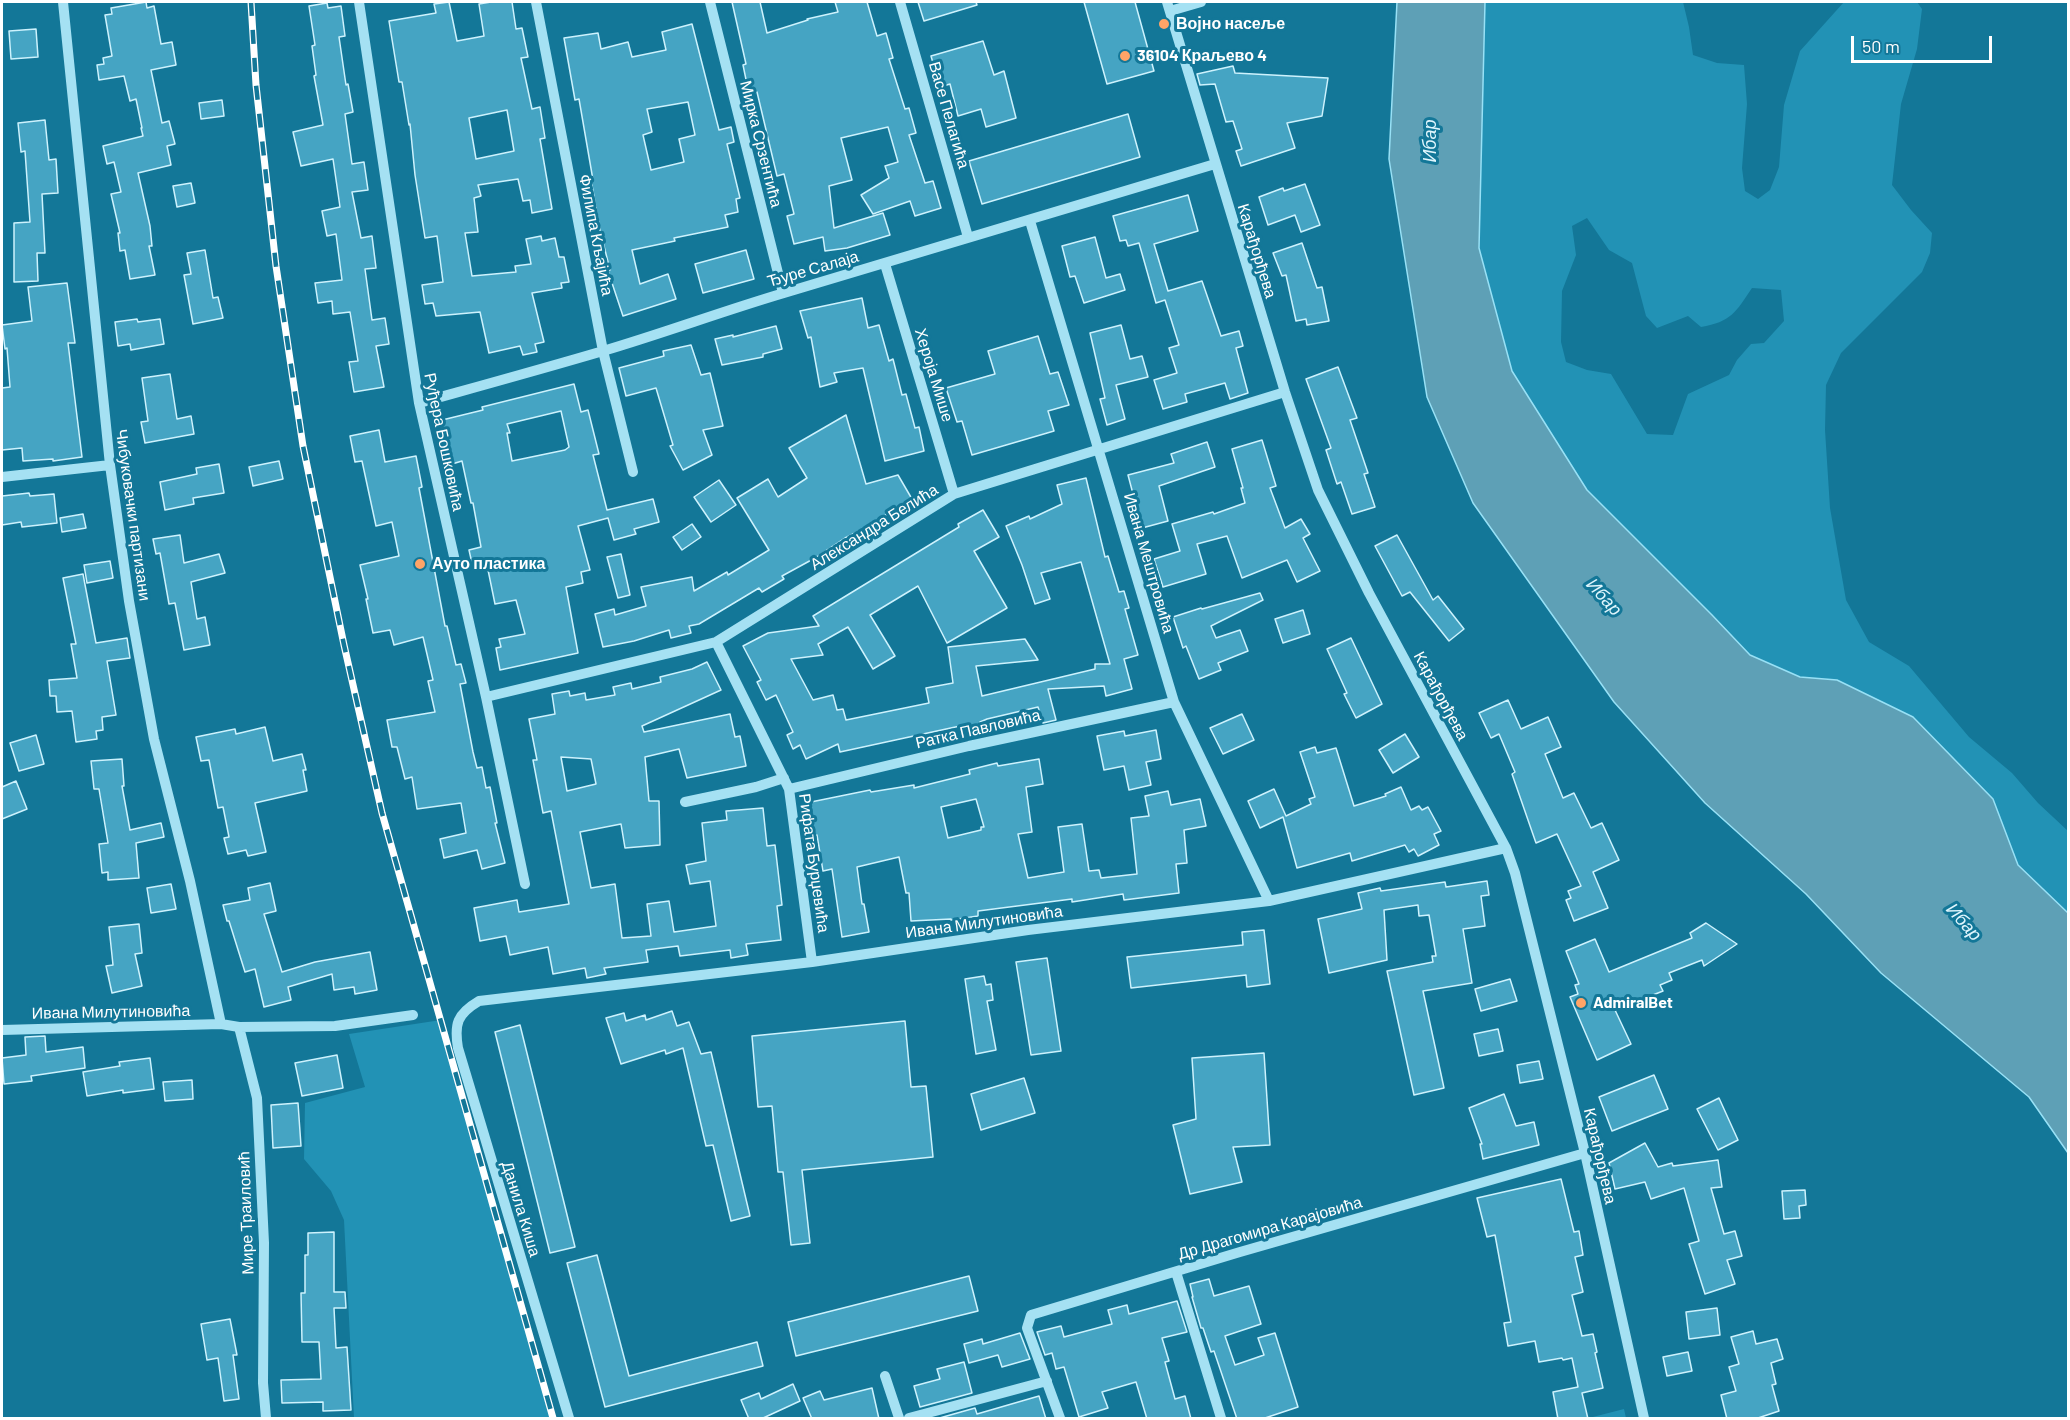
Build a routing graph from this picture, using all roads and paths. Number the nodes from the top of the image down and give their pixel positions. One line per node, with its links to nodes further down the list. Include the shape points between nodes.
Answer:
1 (63, 2): 17 (street, Чибуковачки партизани)
2 (359, 2): 15 (street, Руђера Бошковића)
3 (536, 2): 13 (street, Филипа Кљајића)
4 (710, 2): 12 (street, Мирка Срзентића)
5 (900, 2): 10 (street, Васе Пелагића)
6 (1201, 2): 7 (street)
7 (1169, 6): 8 (street, Карађорђева)
8 (1215, 164): 9 (street, Ђуре Салаја); 14 (street, Карађорђева)
9 (1030, 221): 10 (street, Ђуре Салаја); 16 (street, Ивана Мештровића)
10 (968, 237): 11 (street, Ђуре Салаја)
11 (885, 264): 12 (street, Ђуре Салаја); 20 (street, Хероја Мише)
12 (783, 293): 13 (street, Ђуре Салаја)
13 (603, 351): 15 (street, Ђуре Салаја); 18 (street, Филипа Кљајића)
14 (1285, 392): 16 (street, Александра Белића); 27 (street, Карађорђева, via 1318,490)
15 (419, 404): 22 (street, Руђера Бошковића)
16 (1100, 450): 20 (street, Александра Белића); 23 (street, Ивана Мештровића)
17 (110, 465): 19 (street); 33 (street, Чибуковачки партизани, via 154,739)
18 (633, 472)
19 (2, 477)
20 (954, 494): 21 (street, Александра Белића)
21 (716, 642): 22 (street, Александра Белића); 24 (street, Рифата Бурџевића)
22 (486, 697): 28 (street, Руђера Бошковића)
23 (1174, 702): 25 (street, Ратка Павловића); 29 (street, Ивана Мештровића)
24 (784, 778): 25 (street, Рифата Бурџевића); 26 (street)
25 (789, 789): 30 (street, Рифата Бурџевића)
26 (685, 802)
27 (1506, 848): 29 (street, Ивана Милутиновића); 36 (street, Карађорђева)
28 (525, 884)
29 (1269, 901): 30 (street, Ивана Милутиновића, via 1028,930)
30 (812, 962): 31 (street, Ивана Милутиновића, via 479,1001)
31 (465, 1009): 41 (street, Данила Киша, via 456,1023 458,1048)
32 (413, 1015): 34 (street, via 335,1026)
33 (221, 1024): 34 (street); 35 (street, Ивана Милутиновића)
34 (239, 1027): 40 (street, Мире Траиловић, via 257,1098)
35 (2, 1030)
36 (1585, 1153): 37 (street, Др Драгомира Карајовића); 46 (street, Карађорђева)
37 (1176, 1272): 39 (street, Др Драгомира Карајовића, via 1031,1316 1028,1328); 45 (street)
38 (885, 1376): 42 (street)
39 (1047, 1381): 43 (street); 44 (street, Др Драгомира Карајовића)
40 (266, 1419)
41 (569, 1419)
42 (899, 1419)
43 (909, 1419)
44 (1060, 1419)
45 (1221, 1419)
46 (1644, 1419)

